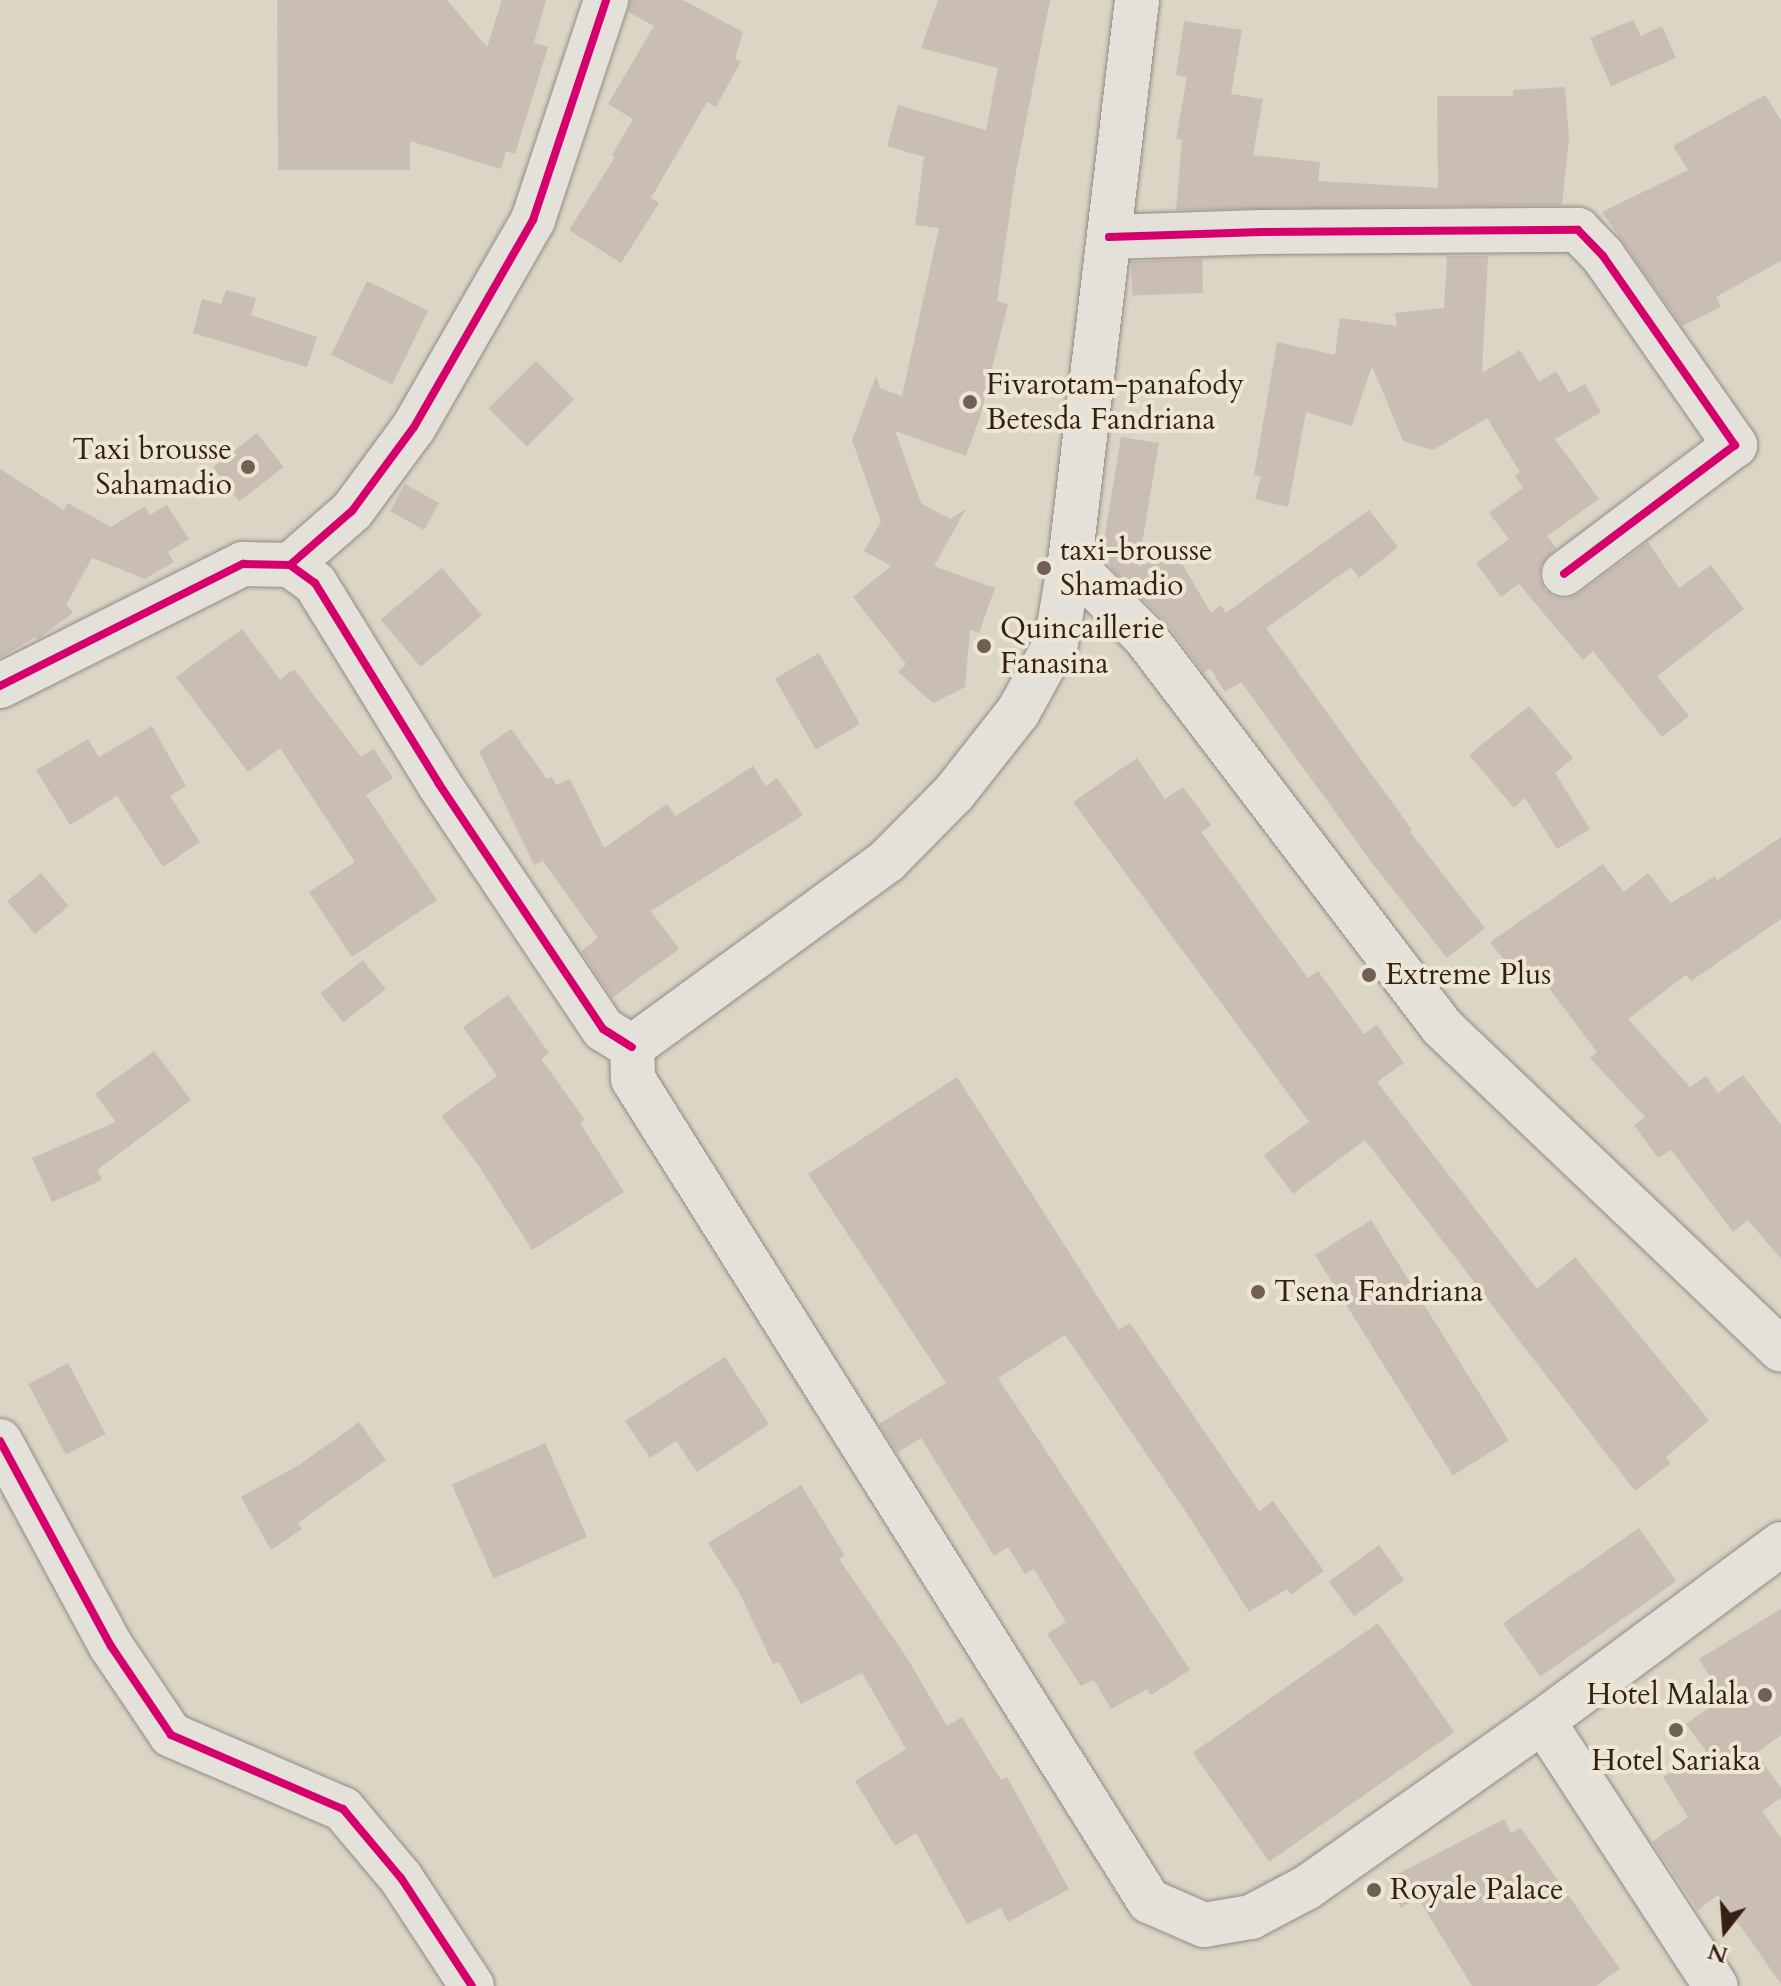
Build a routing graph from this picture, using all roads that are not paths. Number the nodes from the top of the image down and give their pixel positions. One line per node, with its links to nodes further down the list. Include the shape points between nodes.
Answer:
1 (606, 0): 5 (street, via 533,220 414,427 352,511)
2 (1137, 0): 3 (street)
3 (1109, 237): 4 (street); 6 (street, via 1578,230 1603,256 1735,445)
4 (1070, 562): 8 (street, via 1056,643 1018,712 954,793 887,861); 9 (street, via 1145,637 1442,1027)
5 (290, 565): 7 (street, via 243,564); 8 (street, via 315,583 439,784 603,1029)
6 (1564, 574)
7 (0, 686)
8 (632, 1047): 12 (street, via 633,1079 1149,1901 1204,1925 1251,1917 1306,1888)
9 (1781, 1350)
10 (0, 1441): 13 (street, via 111,1646 171,1735 343,1809 401,1878)
11 (1781, 1544): 12 (street)
12 (1543, 1721): 14 (street)
13 (472, 1986)
14 (1716, 1986)

